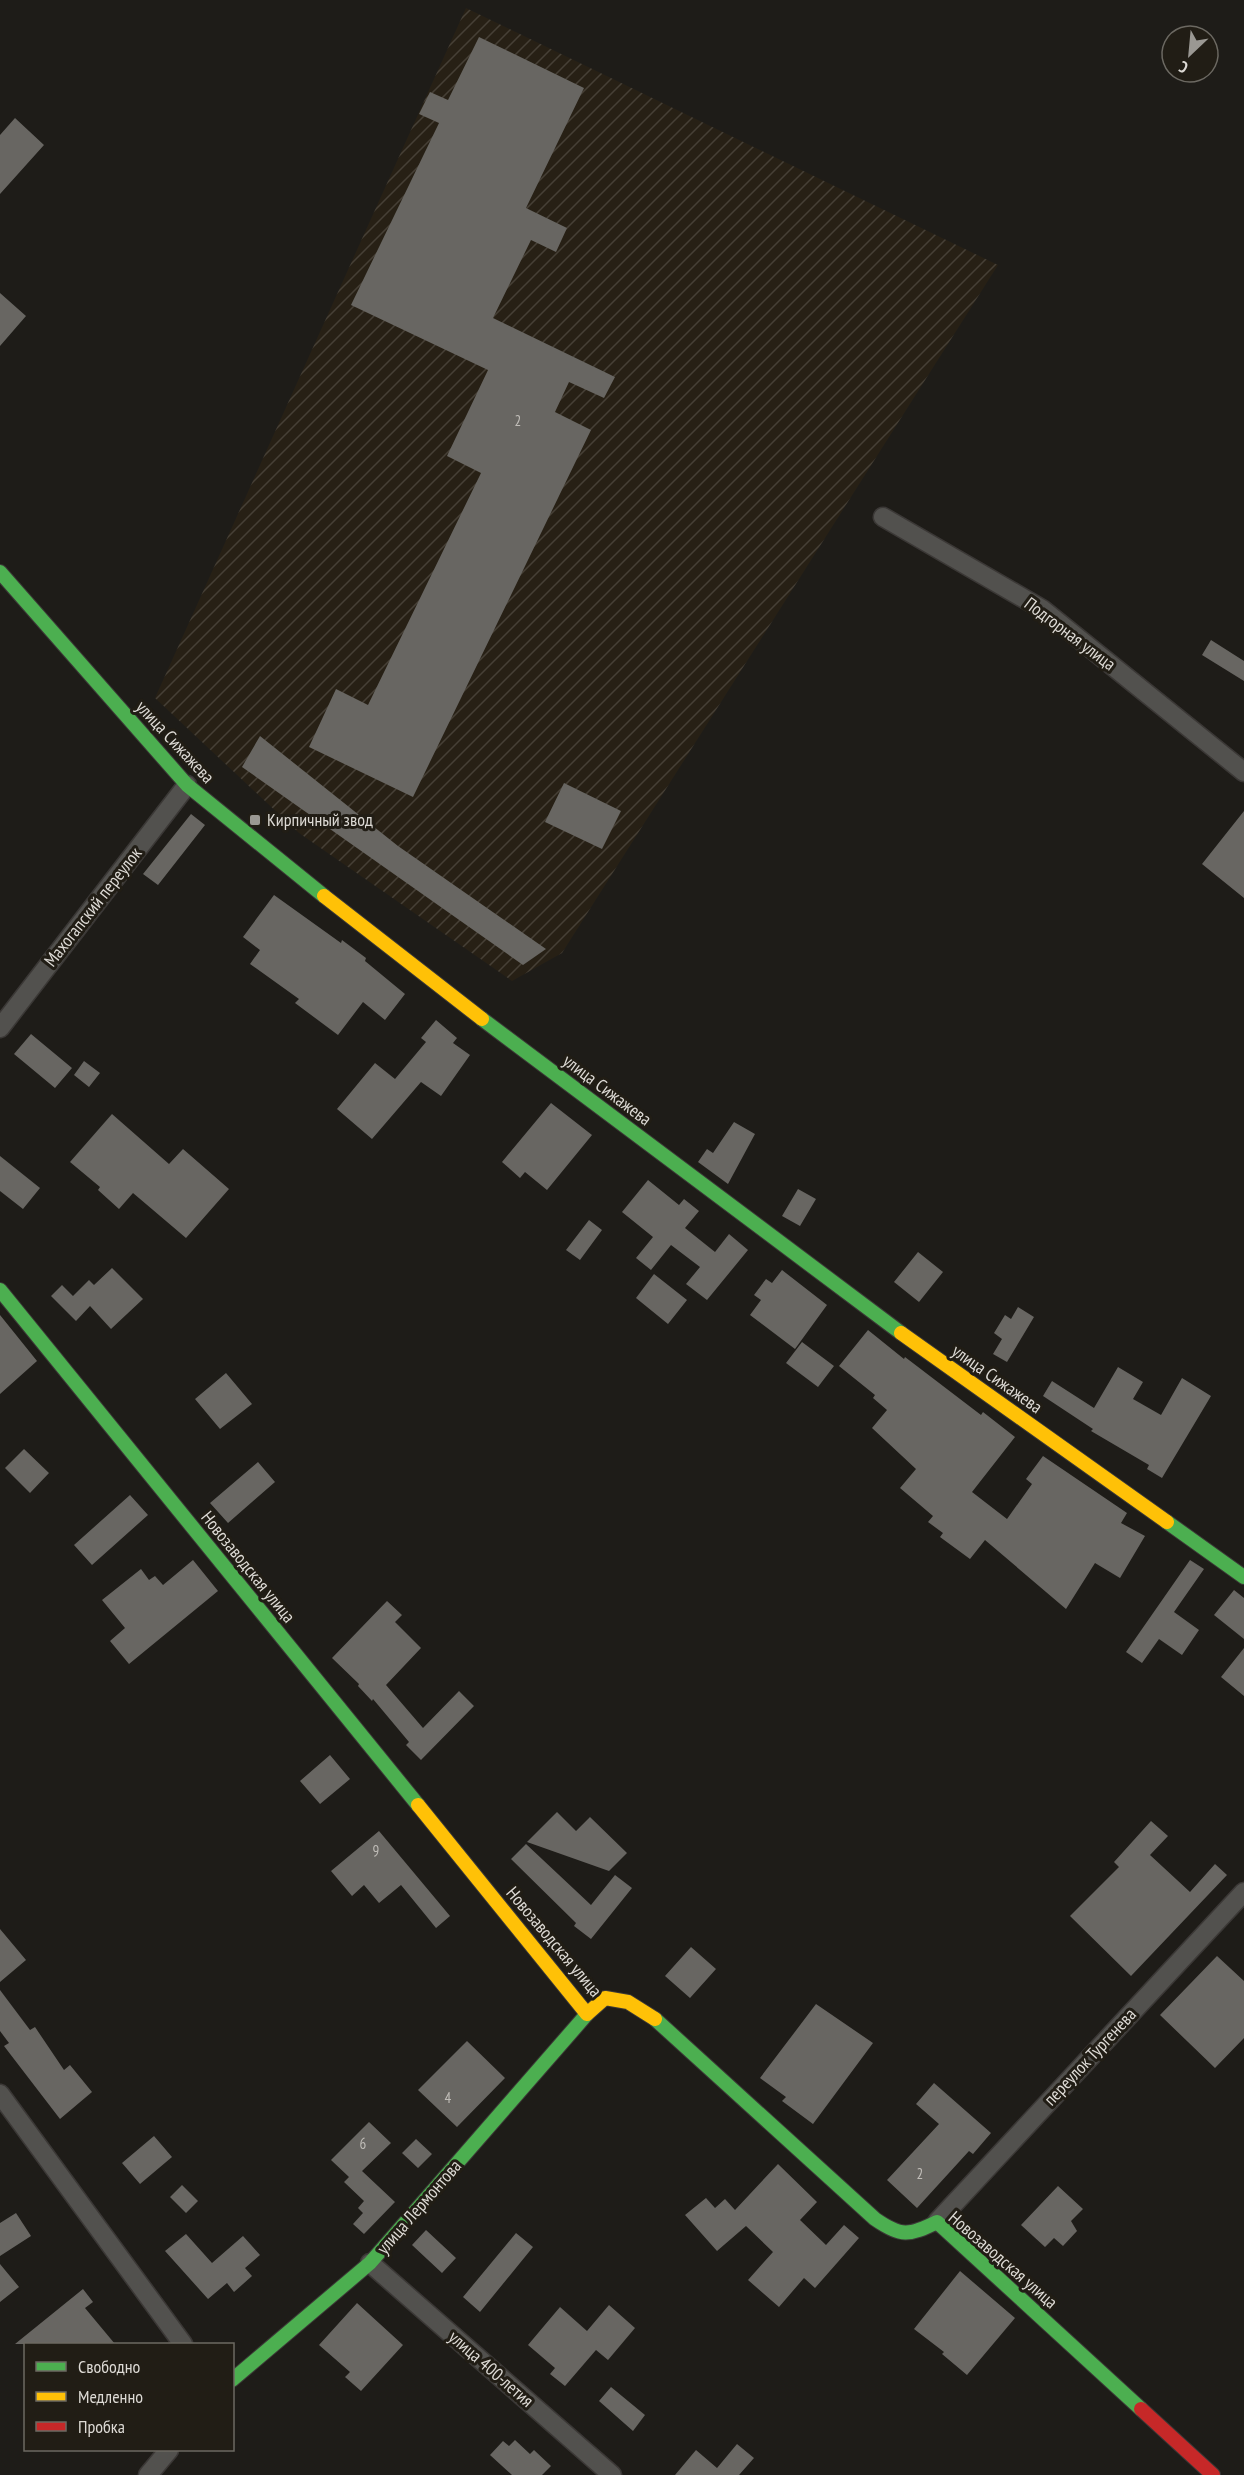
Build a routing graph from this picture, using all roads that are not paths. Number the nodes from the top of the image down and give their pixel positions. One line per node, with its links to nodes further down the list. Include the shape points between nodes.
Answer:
1 (883, 517): 3 (street, Подгорная улица, via 1042,609)
2 (0, 572): 4 (street, улица Сижажева)
3 (1244, 771)
4 (187, 785): 5 (street, Махогапский переулок); 7 (street, улица Сижажева, via 394,953 856,1300)
5 (0, 1028)
6 (0, 1290): 9 (street, Новозаводская улица)
7 (1244, 1577)
8 (1244, 1892): 11 (street, переулок Тургенева)
9 (587, 2014): 11 (street, Новозаводская улица, via 605,1998 627,2002 653,2018 894,2233 915,2234); 12 (street, улица Лермонтова)
10 (0, 2094): 13 (street)
11 (937, 2222): 18 (street, Новозаводская улица)
12 (370, 2263): 14 (street, улица Лермонтова); 17 (street, улица 400-летия)
13 (182, 2343)
14 (234, 2378)
15 (169, 2451): 16 (street)
16 (148, 2475)
17 (612, 2475)
18 (1213, 2475)

